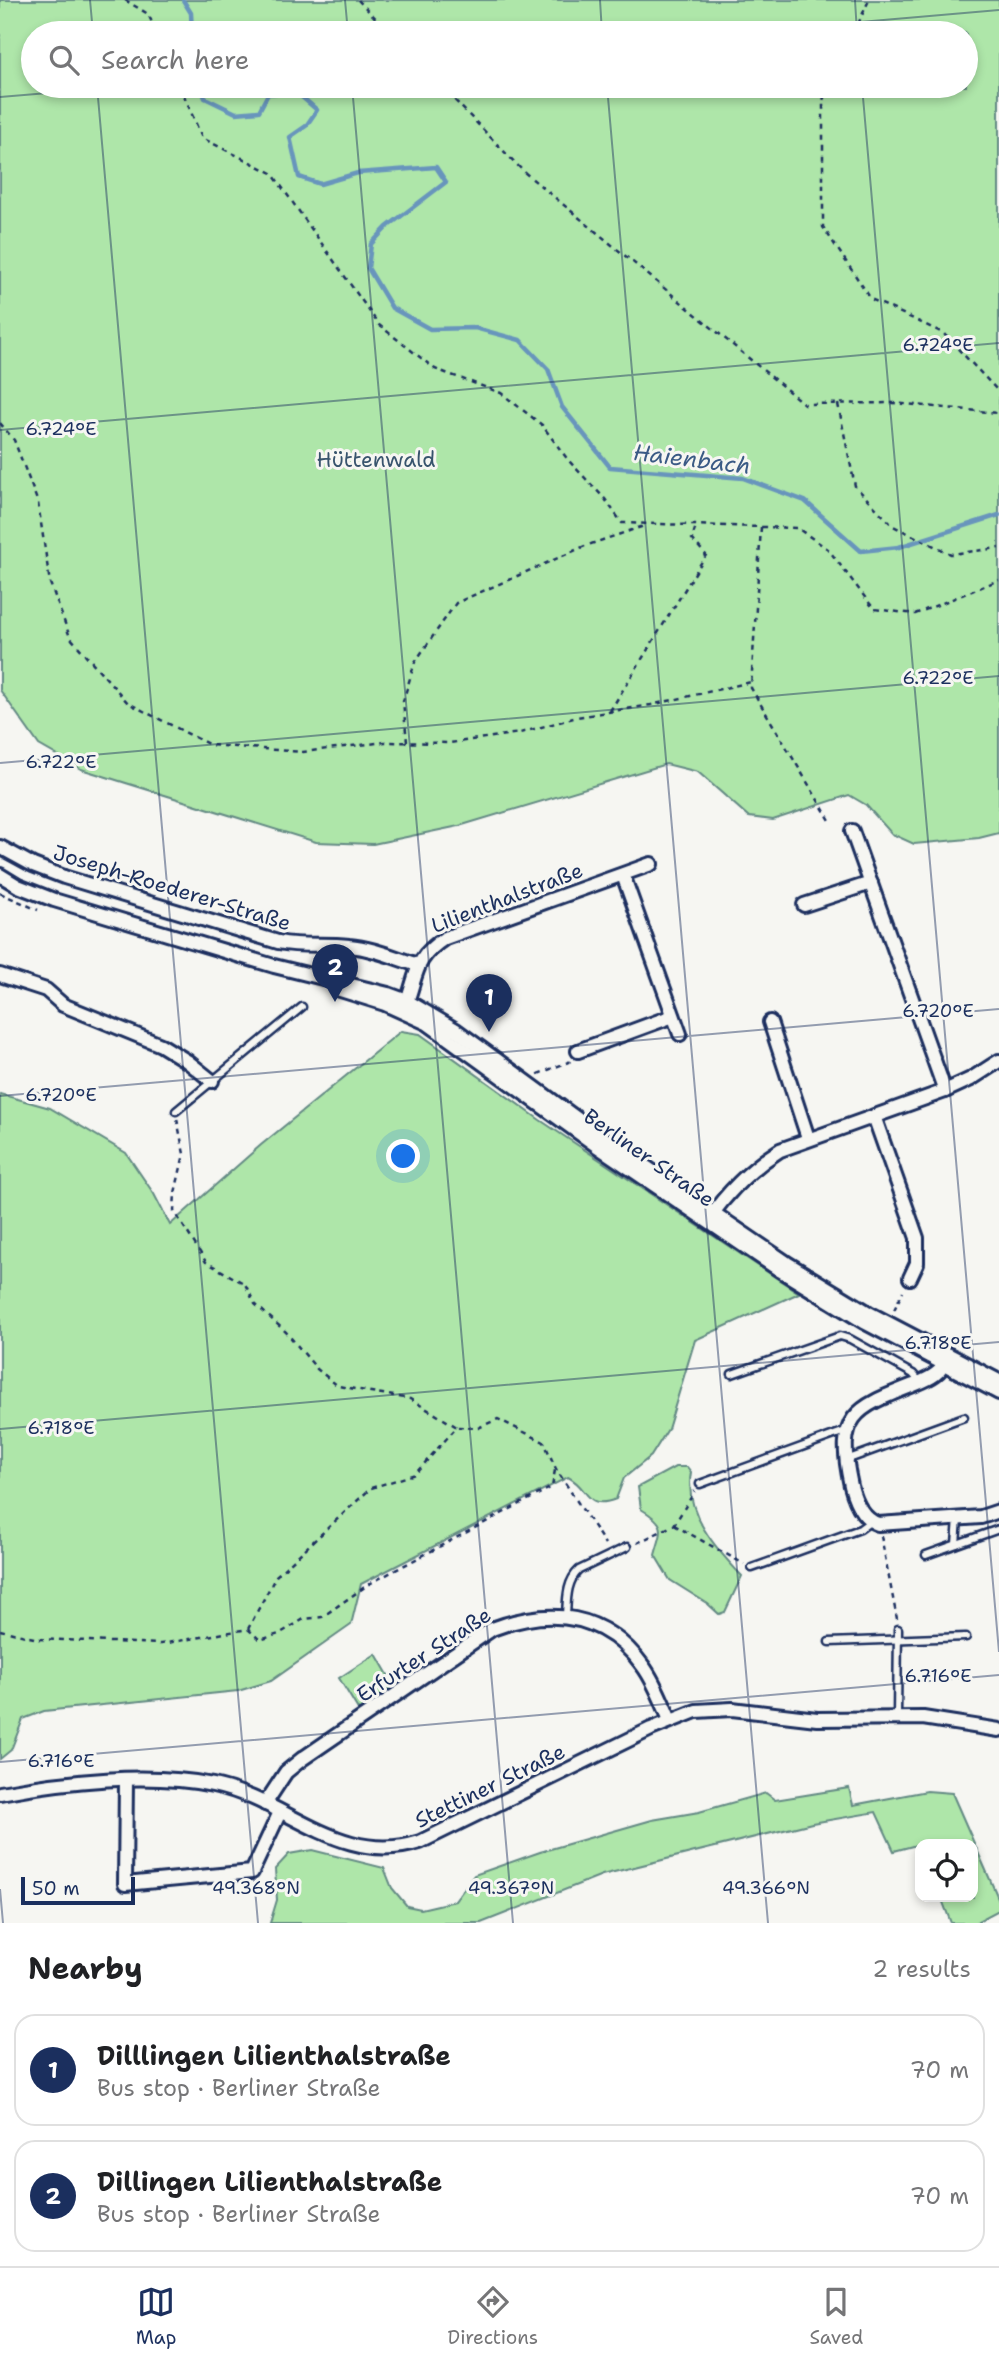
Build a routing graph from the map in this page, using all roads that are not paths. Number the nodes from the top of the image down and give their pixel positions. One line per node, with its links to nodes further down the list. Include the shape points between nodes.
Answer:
1 (852, 831): 6 (street)
2 (0, 847): 8 (street, Joseph-Roederer-Straße, via 64,877 278,942 364,948)
3 (651, 864): 4 (street, Lilienthalstraße)
4 (623, 874): 8 (street, Lilienthalstraße, via 445,938 429,948); 12 (street)
5 (0, 875): 10 (street, Berliner Straße, via 54,900)
6 (871, 883): 7 (street); 18 (street)
7 (804, 905)
8 (418, 965): 10 (street, Lilienthalstraße)
9 (0, 975): 17 (street, via 46,990 63,1005 161,1045)
10 (405, 1006): 22 (street, Berliner Straße, via 597,1146); 22 (street, Berliner Straße, via 456,1030)
11 (302, 1007): 17 (lane)
12 (673, 1016): 14 (street); 15 (street)
13 (770, 1022): 21 (street)
14 (680, 1034)
15 (578, 1051)
16 (999, 1060): 18 (street)
17 (212, 1081): 19 (lane)
18 (945, 1091): 20 (street)
19 (176, 1111)
20 (874, 1116): 21 (street); 23 (street, via 917,1238)
21 (808, 1138): 22 (street, via 757,1165)
22 (710, 1217): 24 (street, Berliner Straße); 24 (street, Berliner Straße, via 821,1297)
23 (910, 1278)
24 (947, 1360): 26 (street, Berliner Straße); 27 (street, via 937,1374); 28 (street, Berliner Straße)
25 (732, 1374): 27 (lane, via 840,1336)
26 (999, 1381)
27 (920, 1382): 30 (street, via 860,1409)
28 (999, 1392)
29 (964, 1417): 31 (lane)
30 (848, 1430): 31 (street); 32 (lane)
31 (846, 1460): 35 (street, via 861,1510)
32 (700, 1484)
33 (999, 1511): 34 (street)
34 (958, 1519): 35 (street); 37 (lane)
35 (875, 1523): 40 (lane)
36 (999, 1529): 37 (lane)
37 (956, 1544): 39 (lane)
38 (627, 1547): 41 (lane, via 573,1576)
39 (926, 1555)
40 (752, 1568)
41 (566, 1616): 47 (street, Erfurter Straße, via 606,1631 626,1646 645,1668); 51 (street, Erfurter Straße, via 519,1619 492,1629 302,1759 286,1772)
42 (898, 1629): 44 (lane)
43 (966, 1637): 44 (lane)
44 (898, 1638): 45 (lane); 46 (lane)
45 (829, 1642)
46 (897, 1717): 47 (street, Stettiner Straße, via 817,1719 714,1709); 48 (street, Stettiner Straße)
47 (670, 1720): 52 (street, Stettiner Straße, via 402,1848 383,1850 345,1842)
48 (999, 1730)
49 (126, 1780): 50 (street, Stettiner Straße); 51 (street, Stettiner Straße, via 186,1780); 52 (street, via 124,1884 253,1872)
50 (0, 1793)
51 (265, 1804): 52 (street, Stettiner Straße)
52 (280, 1812)

